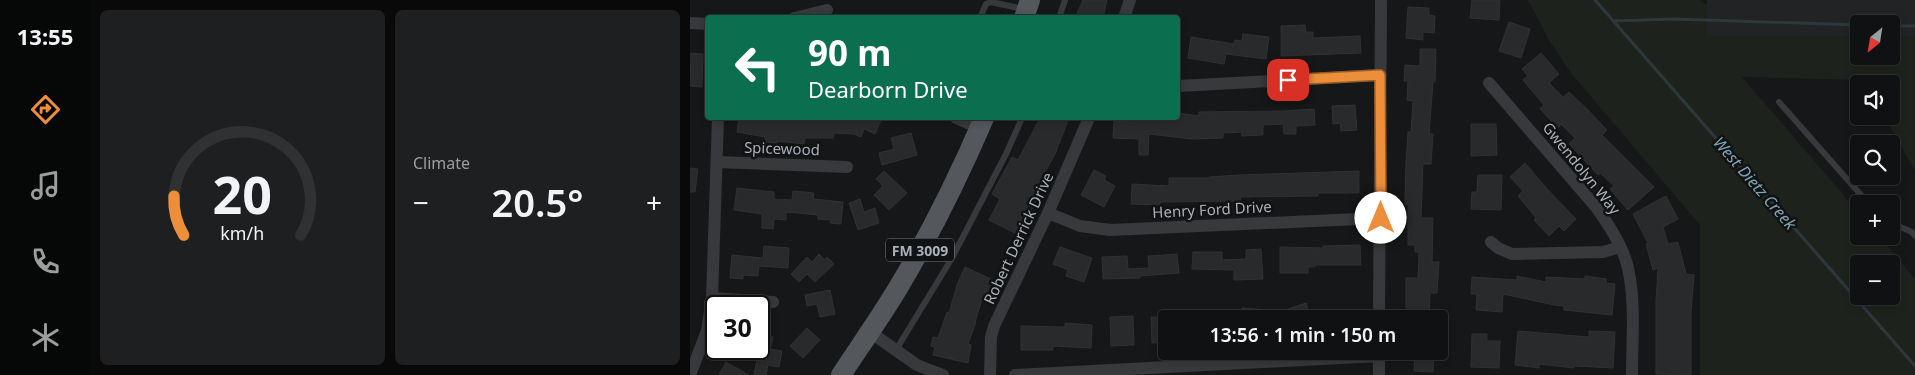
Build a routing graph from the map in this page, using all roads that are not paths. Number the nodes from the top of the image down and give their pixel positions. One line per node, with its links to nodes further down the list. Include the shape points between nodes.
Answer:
1 (1065, 0): 9 (lane)
2 (1130, 0): 10 (street)
3 (1381, 0): 13 (street)
4 (987, 2): 6 (lane); 8 (lane)
5 (827, 9): 7 (street)
6 (1027, 9)
7 (805, 15)
8 (981, 15)
9 (1060, 15)
10 (1125, 15)
11 (690, 23): 12 (street)
12 (705, 24)
13 (1380, 75): 15 (street); 26 (street)
14 (1490, 83): 30 (street, Gwendolyn Way, via 1596,207)
15 (1180, 86)
16 (1779, 102): 24 (lane)
17 (718, 120): 22 (street)
18 (966, 120): 21 (street)
19 (1021, 120): 37 (lane, via 952,258)
20 (1088, 120): 25 (street, Robert Derrick Drive)
21 (982, 123): 35 (main road, FM 3009, via 944,205)
22 (717, 162): 23 (street, Spicewood); 31 (street)
23 (847, 167)
24 (1862, 195)
25 (1048, 213): 26 (street, Henry Ford Drive, via 1080,226 1110,230); 43 (street, Robert Derrick Drive, via 994,326)
26 (1381, 218): 34 (street)
27 (1900, 227): 28 (lane)
28 (1915, 236)
29 (1491, 242): 30 (street, via 1512,254 1602,252)
30 (1620, 247): 46 (street, Gwendolyn Way, via 1631,285)
31 (712, 295)
32 (770, 302): 33 (street)
33 (773, 302)
34 (1379, 310)
35 (870, 332): 37 (street); 41 (main road, FM 3009)
36 (705, 336): 40 (street)
37 (896, 350): 42 (street, via 917,365)
38 (1275, 360): 44 (street)
39 (1379, 360): 45 (street)
40 (690, 375)
41 (841, 375)
42 (943, 375)
43 (990, 375)
44 (1015, 375)
45 (1379, 375)
46 (1632, 375)

